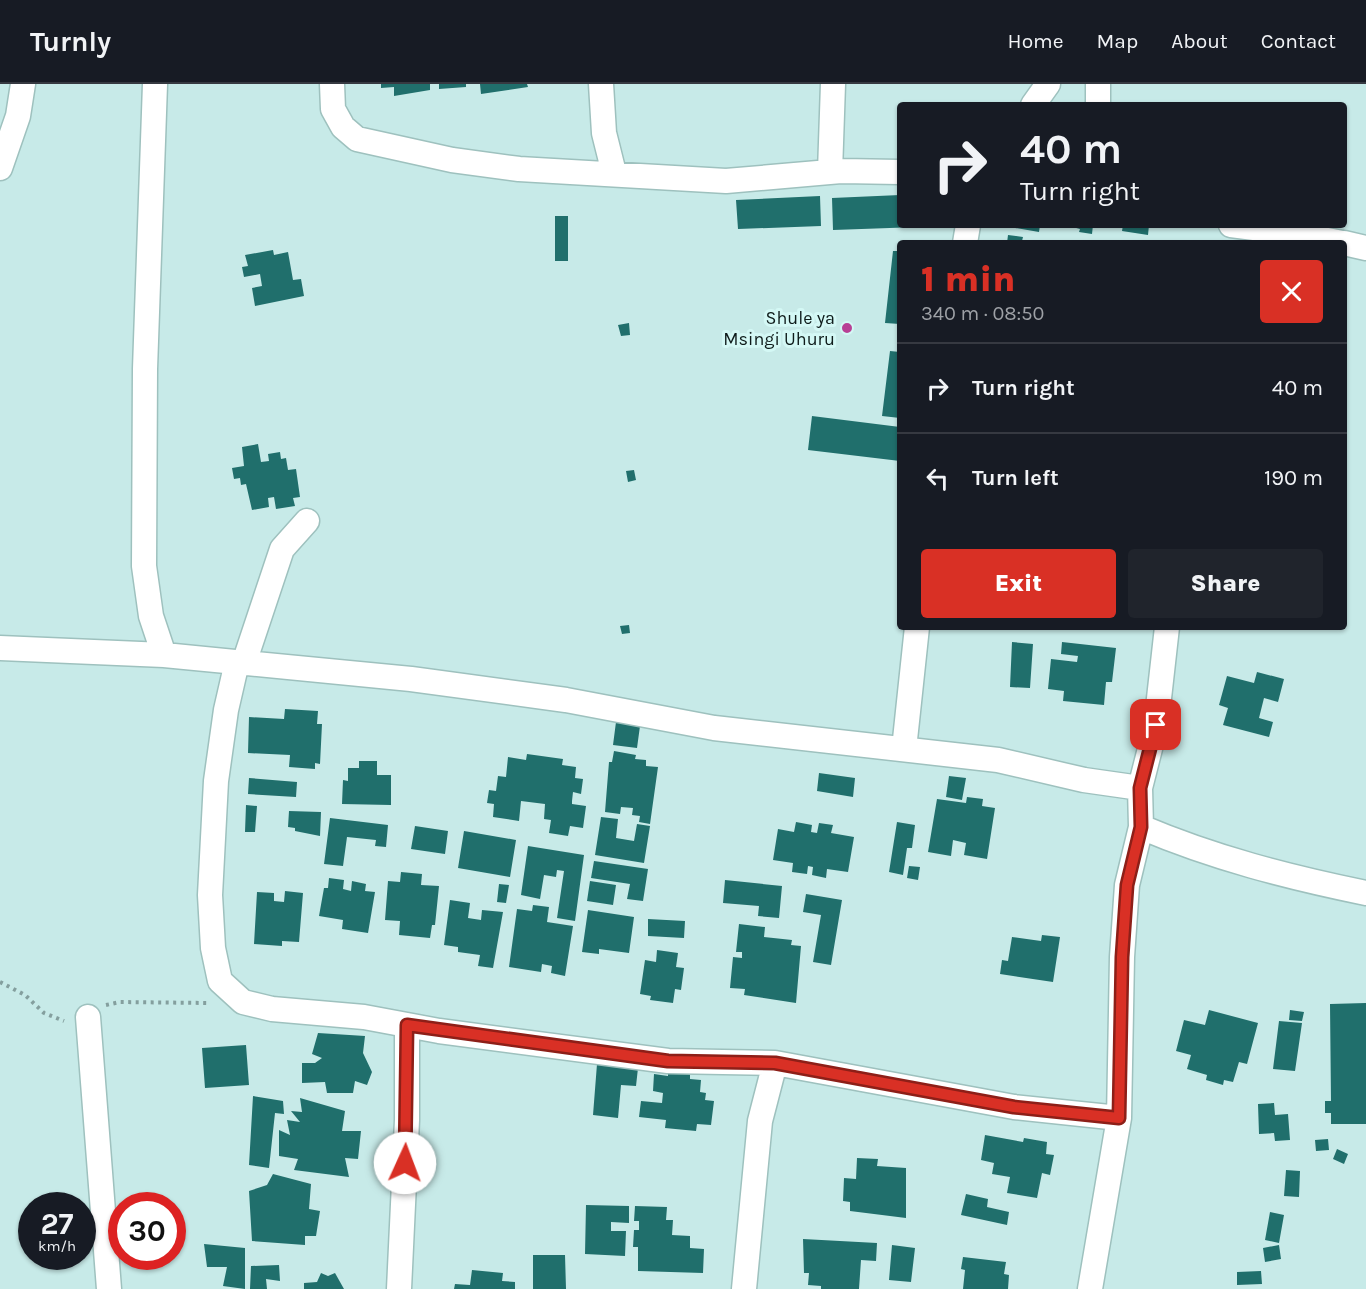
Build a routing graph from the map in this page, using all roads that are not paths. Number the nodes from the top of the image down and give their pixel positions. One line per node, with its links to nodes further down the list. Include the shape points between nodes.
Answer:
1 (23, 84): 10 (street, via 18,116)
2 (155, 84): 22 (street, via 145,369 144,566 151,616)
3 (333, 84): 13 (street, via 333,109 343,127 357,140 519,169)
4 (601, 84): 13 (street, via 604,133)
5 (833, 84): 11 (street)
6 (1048, 84): 8 (street)
7 (1098, 84): 9 (street)
8 (1035, 102)
9 (1098, 102)
10 (0, 168)
11 (830, 172): 12 (street); 13 (street, via 726,181)
12 (897, 172)
13 (614, 173)
14 (1254, 228): 15 (street)
15 (1328, 240)
16 (1347, 244): 17 (street)
17 (1366, 248)
18 (307, 521): 23 (street, via 282,549)
19 (917, 630): 24 (street)
20 (1167, 630): 25 (street, via 1156,725)
21 (0, 648): 22 (street)
22 (164, 655): 23 (street)
23 (241, 662): 24 (street, via 411,679 566,700 714,728); 29 (street, via 226,710 216,781 210,895 213,948 220,981 243,1002 272,1009)
24 (904, 749): 25 (street, via 998,760)
25 (1140, 788): 26 (street)
26 (1141, 827): 27 (street, via 1218,857 1279,875); 31 (street, via 1127,885)
27 (1366, 893)
28 (88, 1017): 32 (street)
29 (407, 1025): 30 (street, via 668,1061); 33 (street)
30 (775, 1063): 31 (street, via 1014,1107); 34 (street, via 760,1121)
31 (1119, 1118): 35 (street)
32 (109, 1289)
33 (399, 1289)
34 (744, 1289)
35 (1090, 1289)

